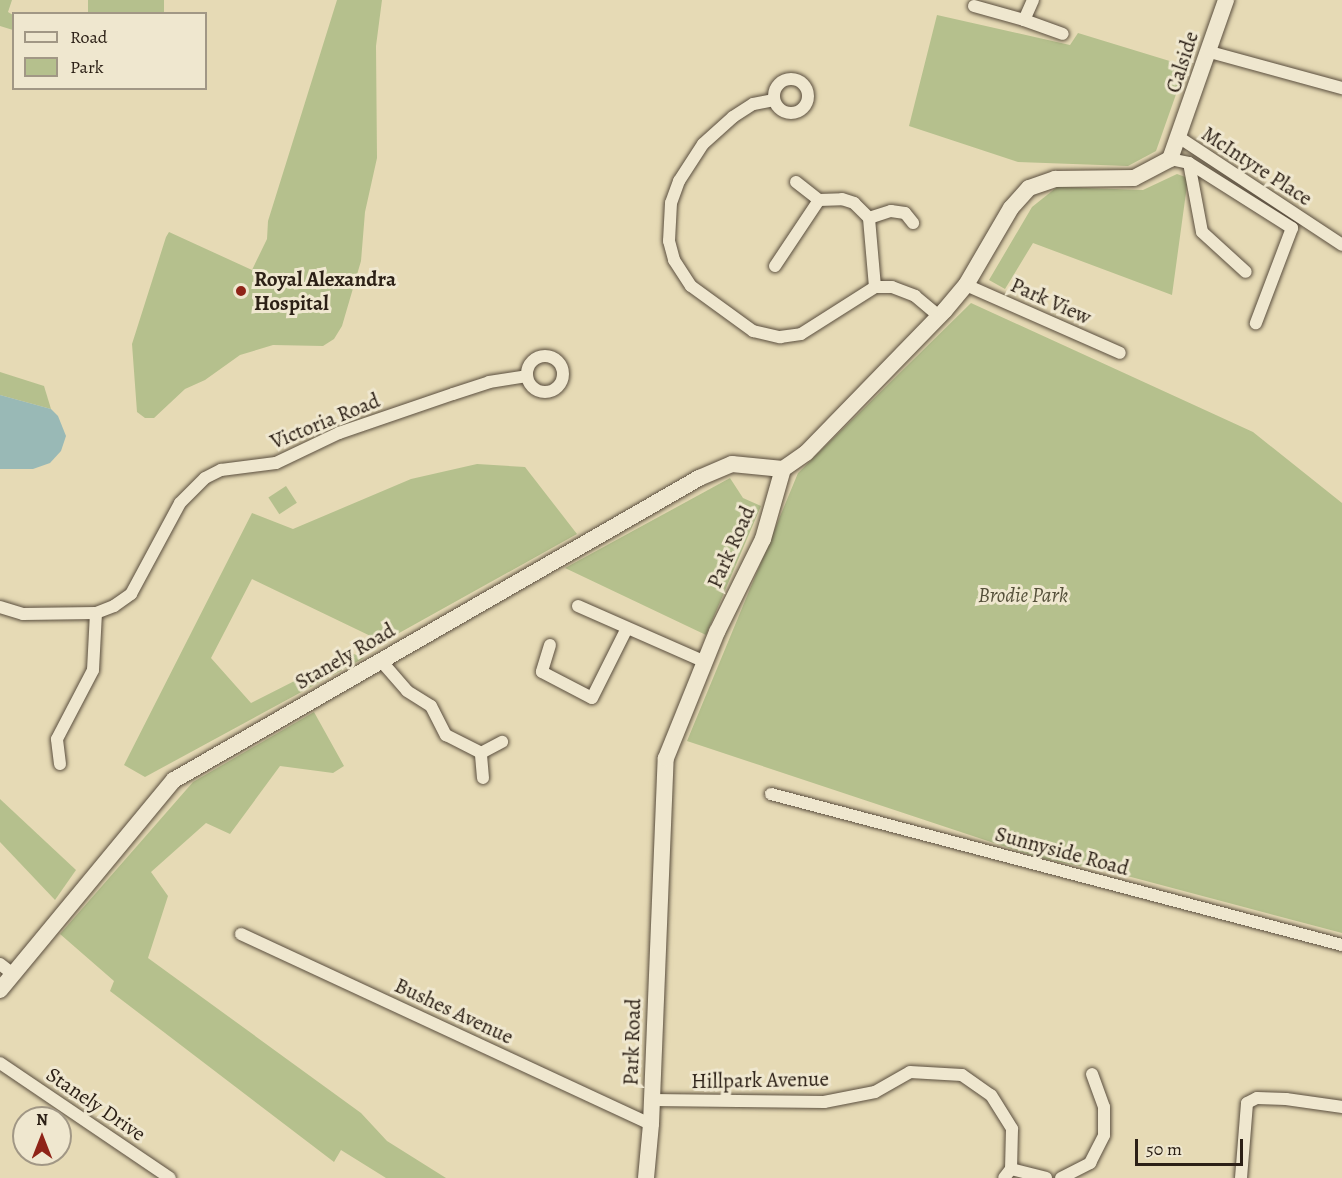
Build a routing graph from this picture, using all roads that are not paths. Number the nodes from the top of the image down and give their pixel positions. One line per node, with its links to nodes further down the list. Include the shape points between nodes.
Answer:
1 (1033, 0): 4 (street)
2 (1226, 0): 6 (street, Calside)
3 (974, 6): 4 (street)
4 (1024, 20): 5 (street)
5 (1064, 34)
6 (1210, 52): 7 (street); 9 (street, Calside)
7 (1342, 88)
8 (774, 100): 20 (street, via 753,104 733,117 688,162 671,203 668,225 674,260 691,286 744,327 766,335 801,334)
9 (1180, 138): 10 (street); 16 (street, McIntyre Place)
10 (1170, 159): 11 (street); 19 (street, via 1134,178 1055,179 1029,188 1011,208)
11 (1189, 163): 18 (street, via 1202,232); 22 (street, via 1292,228)
12 (796, 182): 13 (street)
13 (819, 200): 14 (street, via 854,203); 17 (street)
14 (869, 218): 15 (street, via 891,211 905,213); 20 (street)
15 (913, 223)
16 (1342, 245)
17 (775, 266)
18 (1246, 272)
19 (966, 285): 21 (street); 23 (street, Park View)
20 (875, 287): 21 (street, via 892,287 915,296)
21 (939, 316): 25 (street, via 806,453)
22 (1256, 322)
23 (1120, 353)
24 (527, 376): 28 (street, Victoria Road, via 489,382 339,433 276,463 221,470 205,478 180,503 131,594)
25 (783, 470): 31 (street, Stanely Road, via 732,464 699,478); 32 (street, Park Road, via 763,539)
26 (578, 606): 29 (street)
27 (0, 607): 28 (street, Victoria Road, via 22,614)
28 (96, 613): 35 (street, via 93,670 57,739)
29 (627, 628): 30 (street, via 592,698 542,672); 32 (street)
30 (550, 645)
31 (382, 662): 34 (street, via 406,692 431,706 446,735); 40 (street, Stanely Road, via 174,780 62,920)
32 (705, 662): 44 (street, Park Road, via 666,758)
33 (502, 742): 34 (street)
34 (481, 753): 36 (street)
35 (60, 764)
36 (483, 778)
37 (771, 794): 39 (street, Sunnyside Road)
38 (241, 934): 46 (street, Bushes Avenue)
39 (1342, 945)
40 (6, 969): 41 (street, Stanely Road)
41 (0, 990)
42 (0, 1063): 48 (street, Stanely Drive)
43 (1092, 1074): 51 (street, via 1104,1107 1104,1136 1090,1163)
44 (652, 1100): 46 (street, Park Road); 47 (street, Hillpark Avenue, via 824,1102 875,1092 910,1072 962,1075 991,1095 1012,1129)
45 (1342, 1107): 52 (street, via 1286,1099 1257,1098 1247,1103)
46 (651, 1124): 49 (street, Park Road)
47 (1007, 1174): 50 (street, Hillpark Avenue)
48 (170, 1178)
49 (646, 1178)
50 (1046, 1178)
51 (1061, 1178)
52 (1239, 1178)

